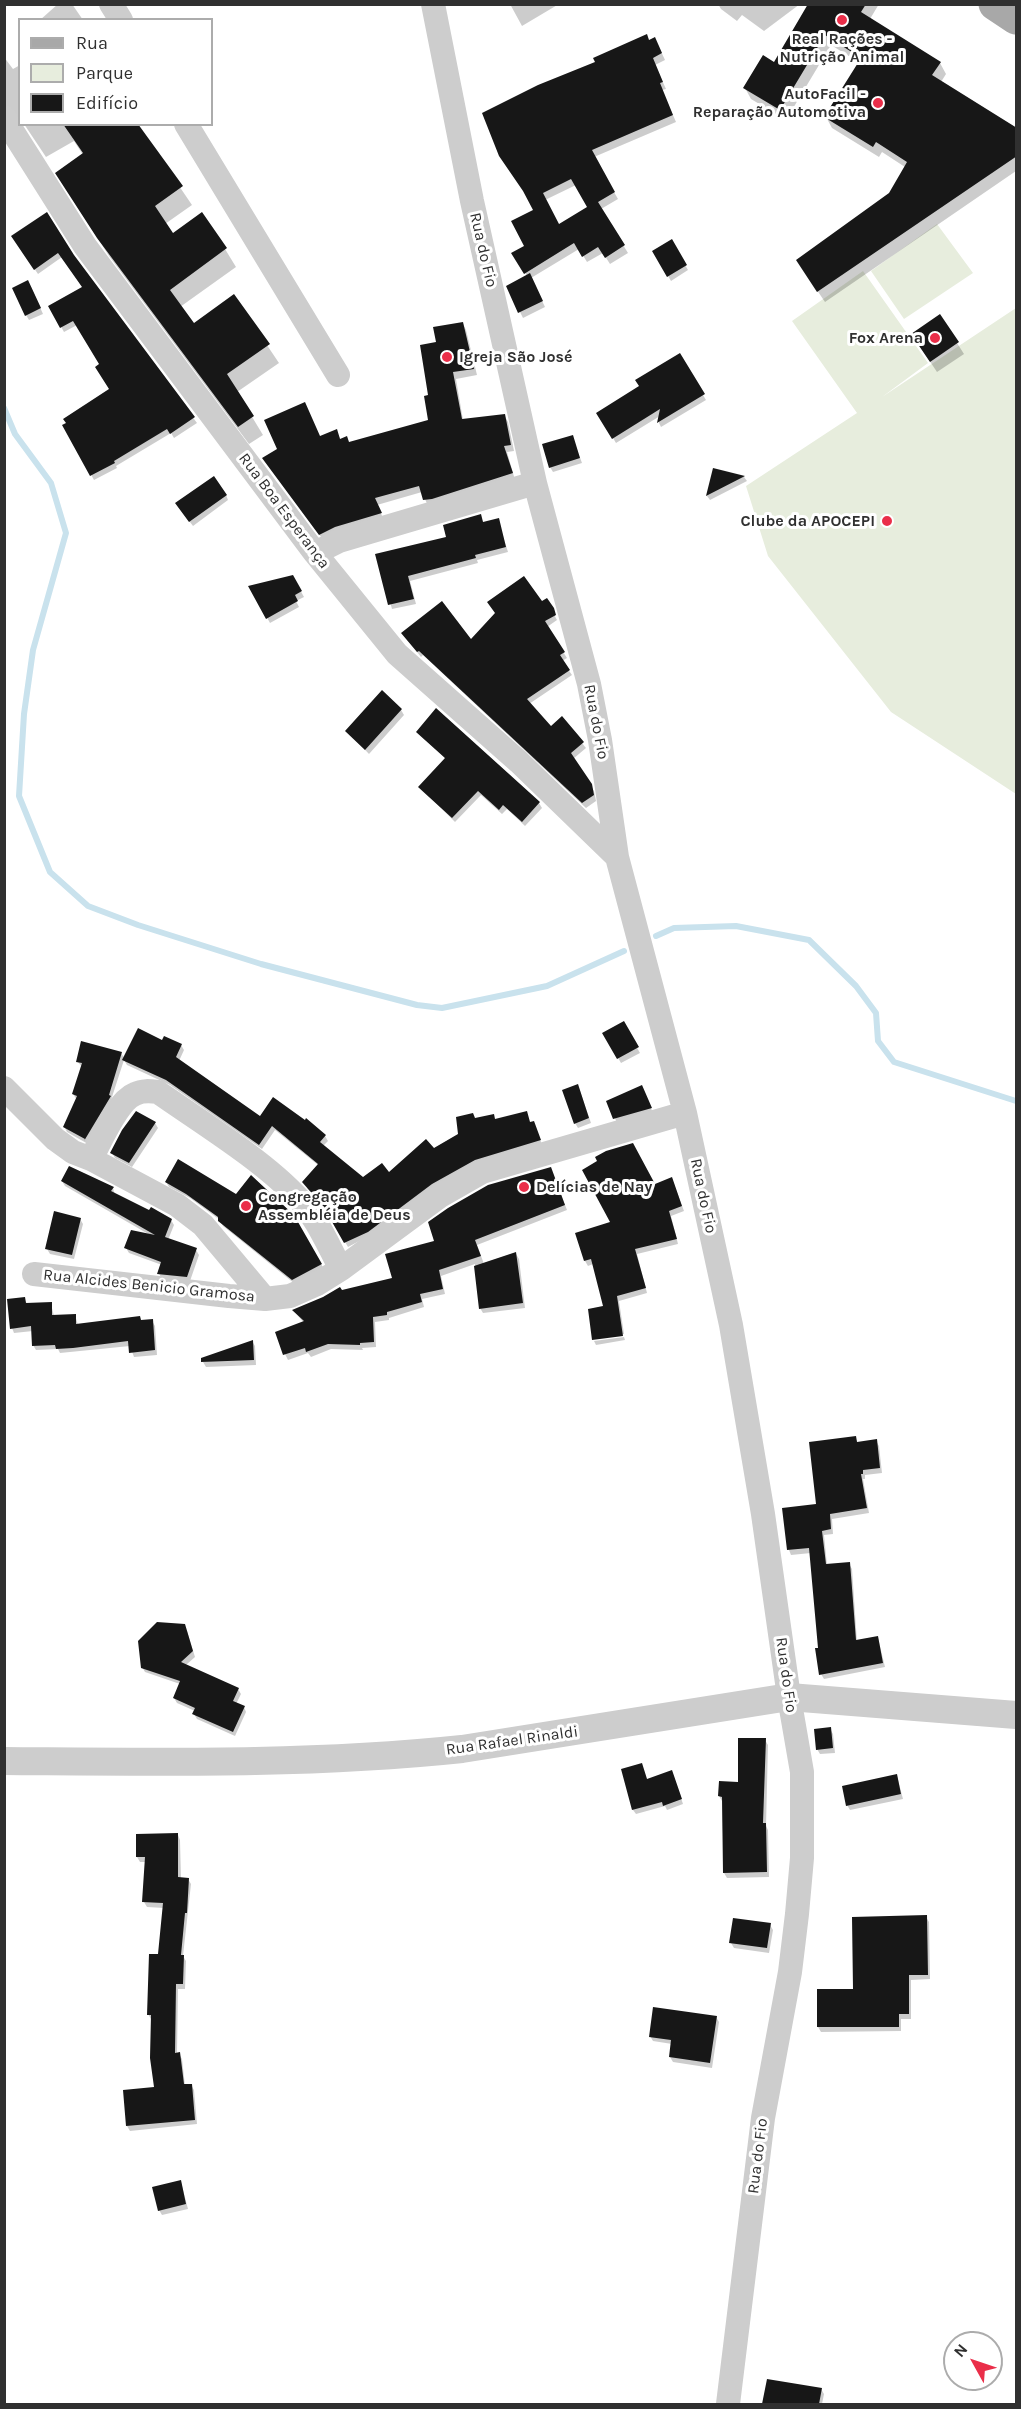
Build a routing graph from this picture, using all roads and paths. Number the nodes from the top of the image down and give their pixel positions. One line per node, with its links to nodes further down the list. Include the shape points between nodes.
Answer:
1 (111, 4): 4 (street)
2 (433, 4): 9 (street, Rua do Fio, via 472,201)
3 (995, 4): 5 (main road)
4 (120, 18)
5 (1017, 18)
6 (4, 118): 10 (street, Rua Boa Esperança, via 85,246)
7 (187, 126): 8 (street)
8 (338, 375)
9 (536, 483): 10 (street, via 366,533); 11 (street, Rua do Fio, via 589,684)
10 (315, 553): 11 (street, Rua Boa Esperança, via 397,654 519,762)
11 (617, 857): 13 (street, Rua do Fio)
12 (4, 1088): 14 (street, via 55,1139)
13 (685, 1113): 15 (street, Rua Alcides Benicio Gramosa, via 482,1172 440,1197); 18 (street, Rua do Fio, via 733,1337)
14 (91, 1159): 15 (street, via 124,1101 145,1091 158,1092 299,1198); 17 (street, via 177,1205 203,1225)
15 (341, 1269): 17 (street, Rua Alcides Benicio Gramosa, via 290,1296)
16 (34, 1274): 17 (street, Rua Alcides Benicio Gramosa)
17 (265, 1299)
18 (789, 1697): 19 (street, Rua Rafael Rinaldi); 20 (street, Rua Rafael Rinaldi, via 408,1755 227,1762); 21 (street, Rua do Fio, via 802,1772 802,1858 790,1971 763,2118)
19 (1017, 1715)
20 (4, 1761)
21 (728, 2404)

